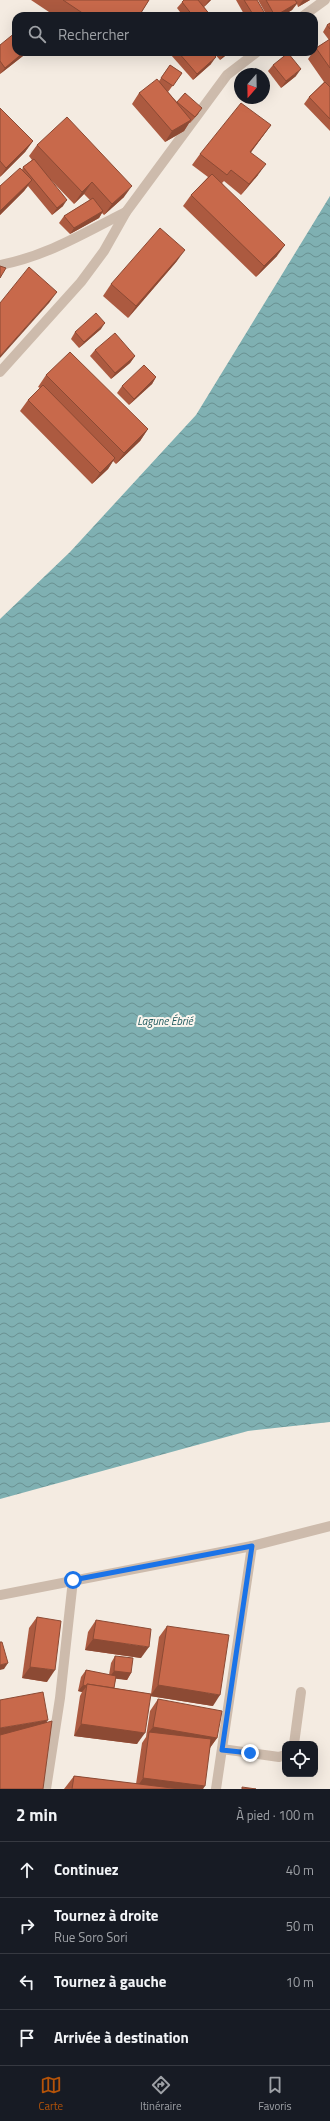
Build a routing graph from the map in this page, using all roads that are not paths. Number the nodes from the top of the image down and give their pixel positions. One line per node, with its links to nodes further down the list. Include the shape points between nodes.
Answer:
1 (325, 0): 2 (street)
2 (308, 12)
3 (252, 56): 4 (street, via 227,75)
4 (126, 212): 5 (street, via 53,250 26,260); 6 (street, via 104,251 81,282)
5 (0, 265)
6 (0, 372)
7 (330, 1526): 8 (street)
8 (252, 1546): 9 (street); 13 (street)
9 (73, 1580): 10 (street); 15 (street, via 60,1698)
10 (0, 1595)
11 (301, 1692): 12 (street)
12 (294, 1741)
13 (222, 1750): 14 (street); 16 (street)
14 (282, 1756)
15 (46, 1789)
16 (216, 1789)

